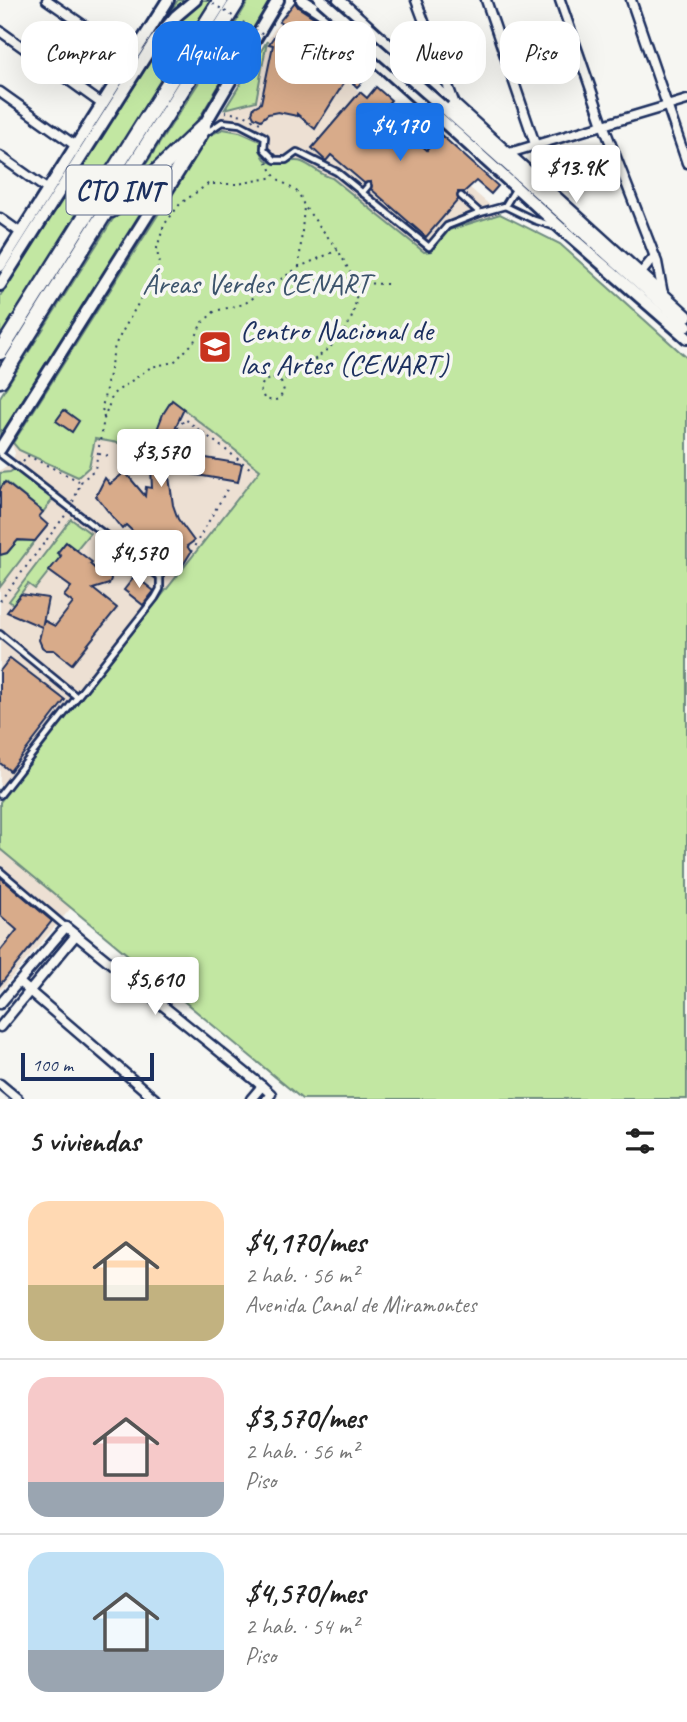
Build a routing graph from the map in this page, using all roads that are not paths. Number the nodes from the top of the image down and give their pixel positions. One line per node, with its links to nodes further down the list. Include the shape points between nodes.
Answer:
1 (47, 0): 14 (street)
2 (168, 0): 17 (main road, CTO INT)
3 (195, 0): 49 (main road, via 155,41)
4 (221, 0): 58 (highway, CTO INT)
5 (238, 0): 46 (highway, CTO INT)
6 (278, 0): 30 (main road, CTO INT)
7 (302, 0): 18 (main road, via 328,17)
8 (321, 0): 27 (main road, bridge)
9 (342, 0): 16 (street)
10 (416, 0): 27 (street)
11 (486, 0): 31 (street)
12 (560, 0): 29 (street)
13 (631, 0): 28 (street)
14 (77, 21)
15 (0, 31): 26 (street)
16 (390, 44)
17 (138, 47)
18 (380, 65): 19 (main road); 20 (main road)
19 (390, 66)
20 (390, 74)
21 (115, 84): 26 (main road, CTO INT)
22 (401, 84): 38 (main road)
23 (429, 84): 27 (street)
24 (0, 92): 32 (street)
25 (687, 100): 28 (street)
26 (102, 104): 32 (main road, CTO INT)
27 (449, 106): 33 (street); 41 (main road)
28 (668, 106): 29 (street); 35 (street)
29 (603, 124): 31 (street); 50 (street)
30 (203, 127): 43 (main road, CTO INT); 46 (highway, via 129,198)
31 (535, 144): 33 (street)
32 (76, 146): 39 (main road, CTO INT)
33 (509, 153): 36 (street)
34 (0, 156): 39 (street)
35 (687, 163)
36 (522, 166): 41 (main road); 52 (street)
37 (368, 186): 40 (lane)
38 (516, 188): 44 (lane); 48 (main road)
39 (48, 190): 49 (main road, CTO INT)
40 (362, 193): 43 (lane, via 337,172 297,152 281,161 267,154 265,137 240,124 222,122 206,134 168,194); 45 (lane, via 429,247 447,226)
41 (541, 194): 56 (main road)
42 (461, 196): 45 (lane)
43 (155, 204): 60 (main road, CTO INT)
44 (505, 206): 45 (lane); 48 (lane)
45 (480, 213)
46 (104, 215): 59 (highway, CTO INT)
47 (0, 218): 49 (street)
48 (562, 229): 57 (main road)
49 (26, 236): 51 (main road, CTO INT); 53 (main road)
50 (655, 256): 52 (street); 54 (street)
51 (0, 266)
52 (641, 273): 54 (street)
53 (0, 285)
54 (663, 294): 55 (street)
55 (687, 316)
56 (687, 326)
57 (687, 338)
58 (0, 352)
59 (0, 380)
60 (0, 451): 62 (lane, via 160,577 155,598)
61 (0, 634): 62 (lane)
62 (77, 697): 63 (lane)
63 (0, 795)
64 (0, 871): 65 (lane)
65 (66, 927): 66 (street); 67 (street)
66 (76, 935): 68 (street); 72 (street)
67 (19, 982): 68 (street); 69 (street)
68 (30, 992): 70 (street); 75 (street)
69 (0, 1004)
70 (0, 1027)
71 (0, 1084): 74 (street)
72 (262, 1086): 73 (street); 76 (street)
73 (269, 1096)
74 (18, 1099)
75 (155, 1099)
76 (251, 1099)

